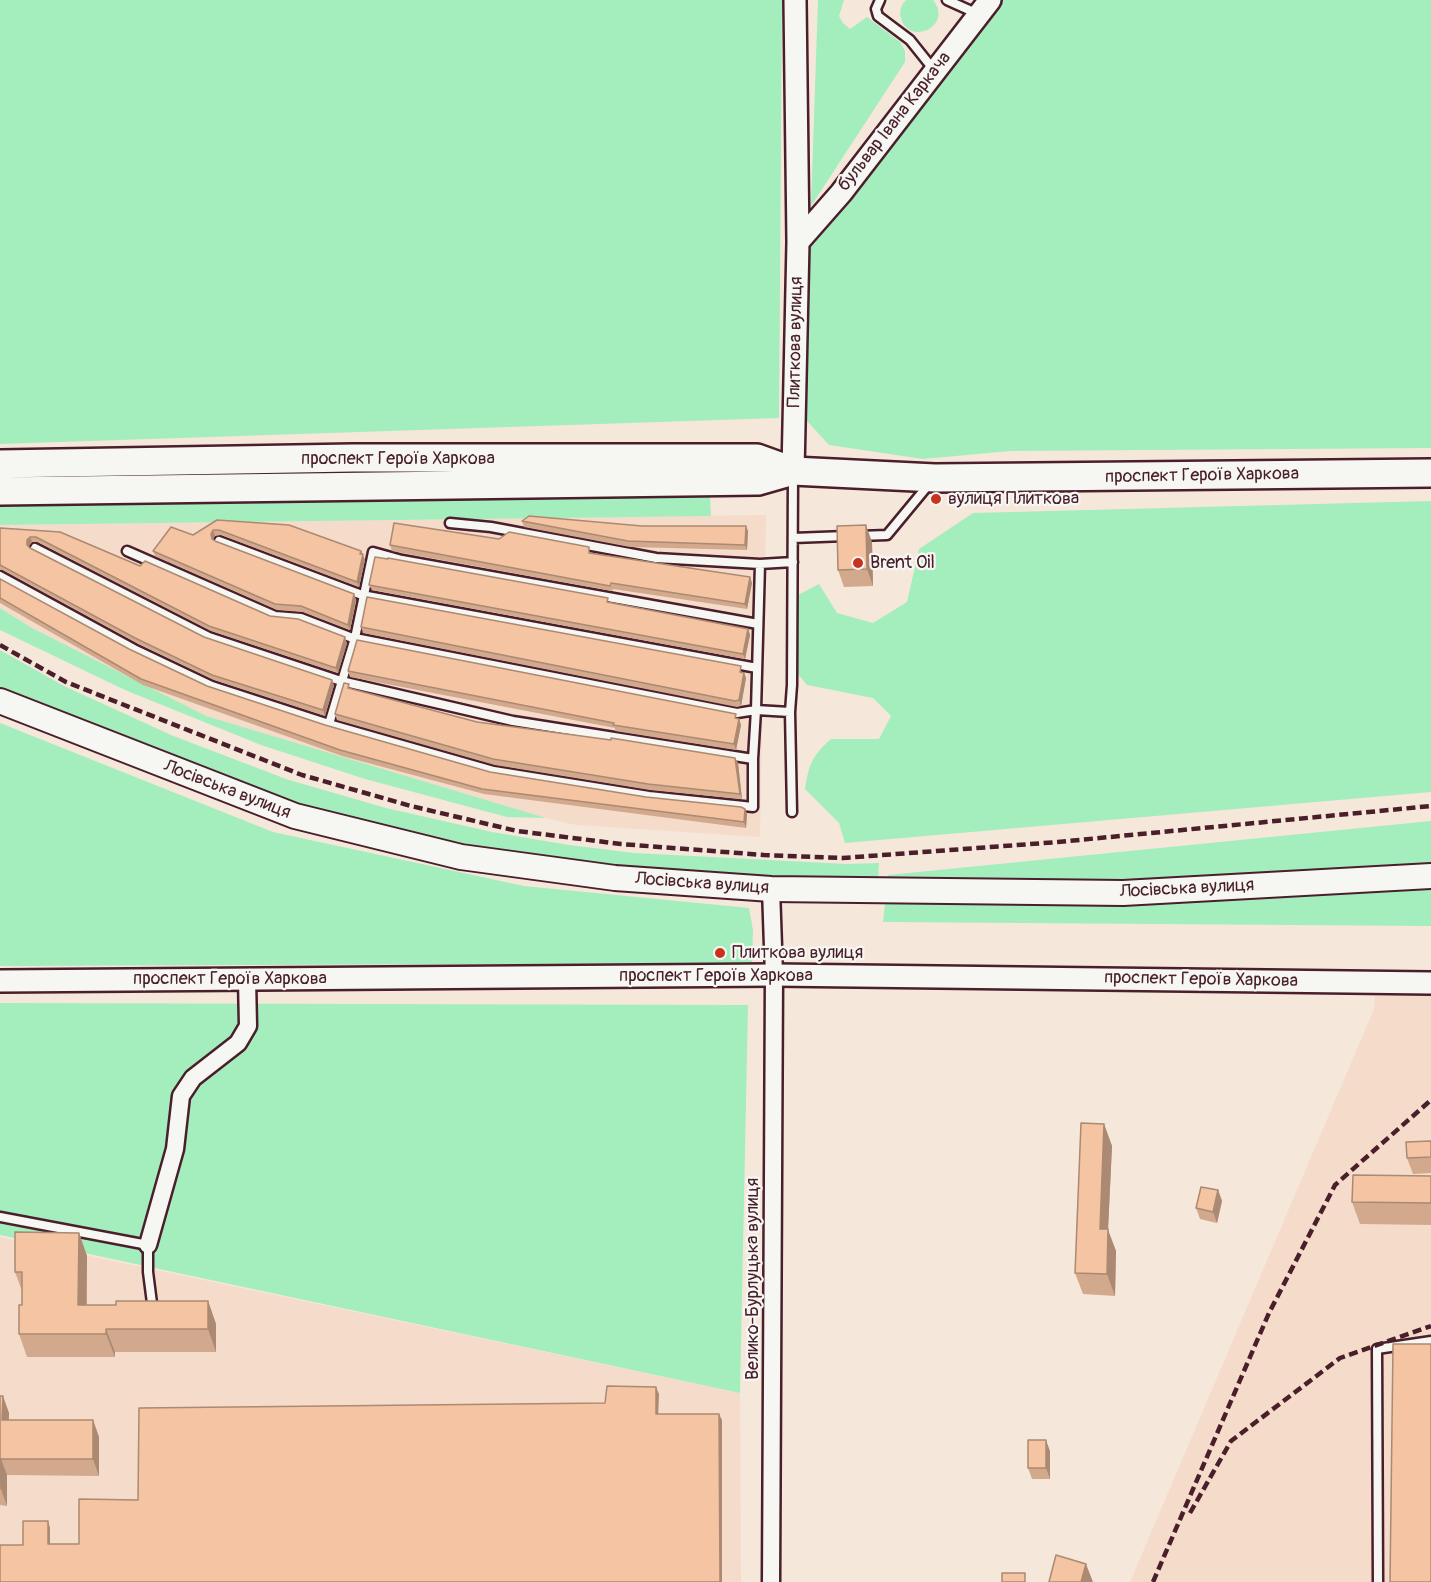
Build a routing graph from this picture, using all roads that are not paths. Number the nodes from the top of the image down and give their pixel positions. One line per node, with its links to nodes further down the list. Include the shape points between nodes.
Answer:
1 (795, 0): 6 (street, Плиткова вулиця)
2 (880, 0): 5 (lane, via 878,16 910,40)
3 (947, 0): 4 (lane)
4 (985, 7): 5 (street, бульвар Івана Каркача)
5 (935, 72): 6 (street, бульвар Івана Каркача)
6 (798, 242): 8 (street, Плиткова вулиця)
7 (0, 465): 8 (main road, проспект Героїв Харкова, via 353,458 757,458)
8 (793, 471): 10 (main road, проспект Героїв Харкова); 11 (main road, проспект Героїв Харкова, via 758,481); 13 (lane, Плиткова вулиця)
9 (1431, 473): 10 (main road, проспект Героїв Харкова)
10 (935, 478): 13 (lane, via 887,535)
11 (0, 491)
12 (450, 524): 18 (lane, via 491,527 656,558)
13 (793, 538): 17 (lane, Плиткова вулиця)
14 (219, 542): 20 (lane)
15 (35, 548): 24 (lane, via 209,637)
16 (127, 551): 22 (lane, via 275,616 301,618)
17 (793, 562): 18 (lane); 27 (lane, Плиткова вулиця)
18 (760, 564): 21 (lane)
19 (0, 576): 28 (lane, via 134,649 212,686)
20 (362, 595): 21 (lane, via 373,552); 22 (lane); 23 (lane)
21 (758, 624): 23 (lane)
22 (355, 638): 24 (lane); 26 (lane, via 737,713)
23 (757, 668): 26 (lane)
24 (341, 681): 28 (lane); 29 (lane, via 513,721)
25 (0, 701): 32 (main road, Лосівська вулиця, via 295,816 461,857 615,878)
26 (756, 710): 27 (lane); 29 (lane)
27 (790, 712): 30 (lane, Плиткова вулиця)
28 (330, 724): 29 (lane, via 494,771 650,796 753,807)
29 (753, 759)
30 (792, 812)
31 (1431, 876): 32 (main road, Лосівська вулиця, via 1123,894)
32 (771, 889): 33 (street)
33 (774, 975): 34 (street, проспект Героїв Харкова); 36 (street, проспект Героїв Харкова); 41 (street, Велико-Бурлуцька вулиця)
34 (247, 979): 35 (street, проспект Героїв Харкова); 38 (street, via 248,1026 238,1043 193,1078 181,1096 175,1149)
35 (0, 981)
36 (1431, 983)
37 (0, 1217): 38 (lane)
38 (148, 1245): 39 (lane)
39 (153, 1311)
40 (1431, 1341): 42 (lane, via 1377,1349)
41 (771, 1582)
42 (1378, 1582)

